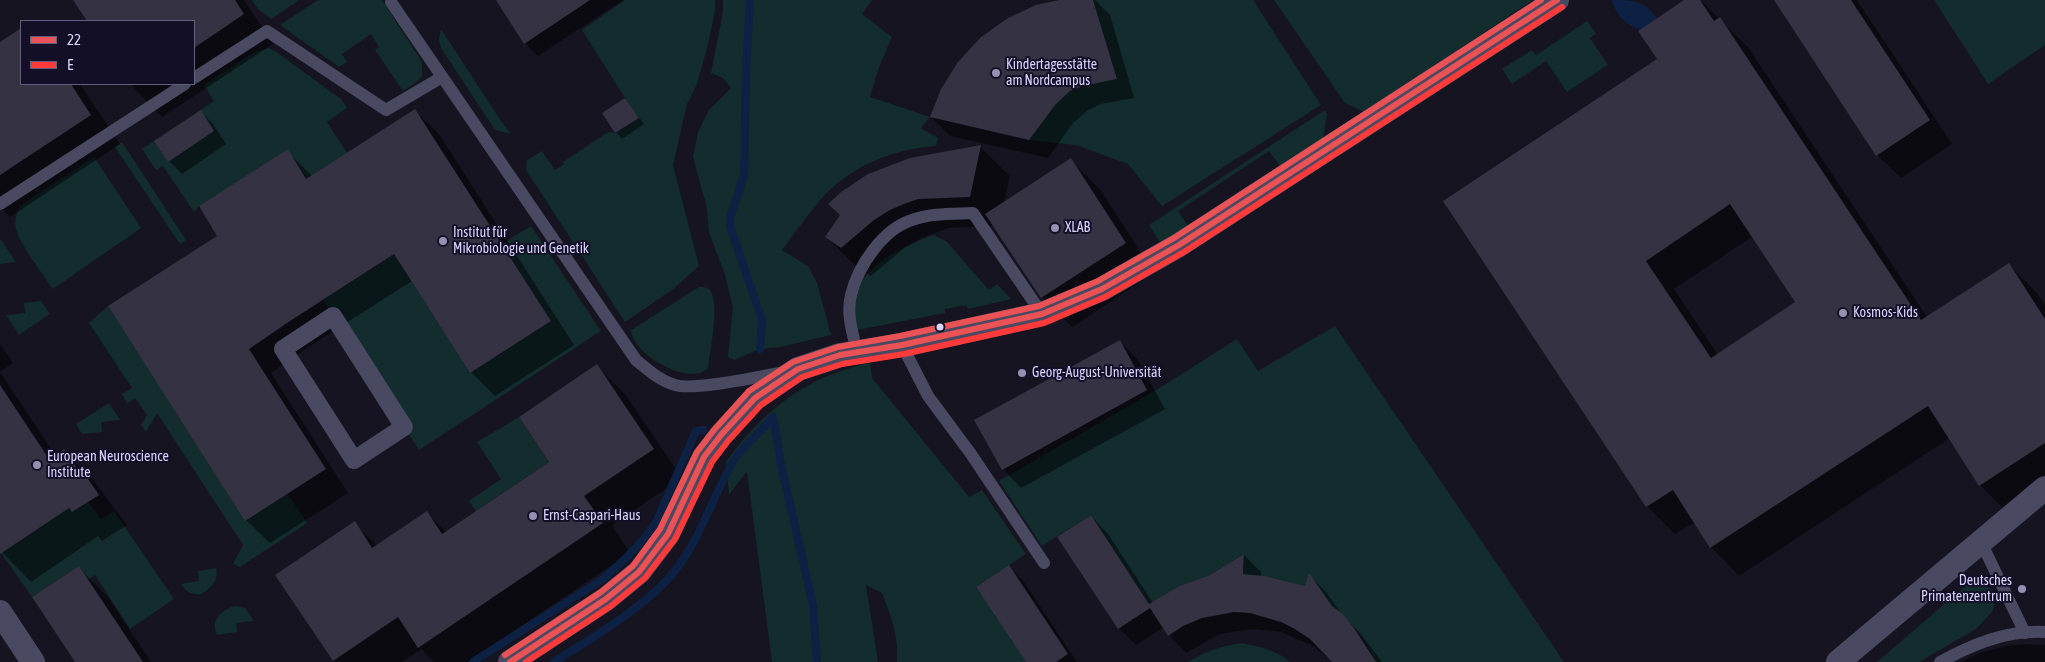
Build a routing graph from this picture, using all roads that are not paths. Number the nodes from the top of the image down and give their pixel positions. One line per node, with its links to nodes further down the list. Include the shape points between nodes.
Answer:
1 (1557, 0): 7 (street, via 1179,245 1102,289)
2 (391, 2): 4 (lane)
3 (195, 77): 4 (lane, via 267,31 386,110)
4 (442, 77): 10 (lane, via 636,360 655,376 675,385 702,386)
5 (183, 85): 6 (lane)
6 (0, 204)
7 (1042, 314): 8 (street); 9 (lane, via 973,213 940,214 911,220 883,237 865,263 850,296 850,324)
8 (902, 345): 9 (street); 14 (lane, via 928,396)
9 (857, 352): 10 (street)
10 (798, 370): 19 (street, via 755,398 721,435 704,458 668,534 640,572 606,599)
11 (404, 427): 11 (street, via 354,460 282,349 333,316)
12 (2045, 488): 13 (street)
13 (1981, 542): 17 (lane); 20 (street)
14 (1044, 563)
15 (0, 612): 18 (street)
16 (2045, 632): 17 (lane)
17 (2024, 633): 21 (lane, via 1998,637)
18 (32, 662)
19 (510, 662)
20 (1838, 662)
21 (1940, 662)

